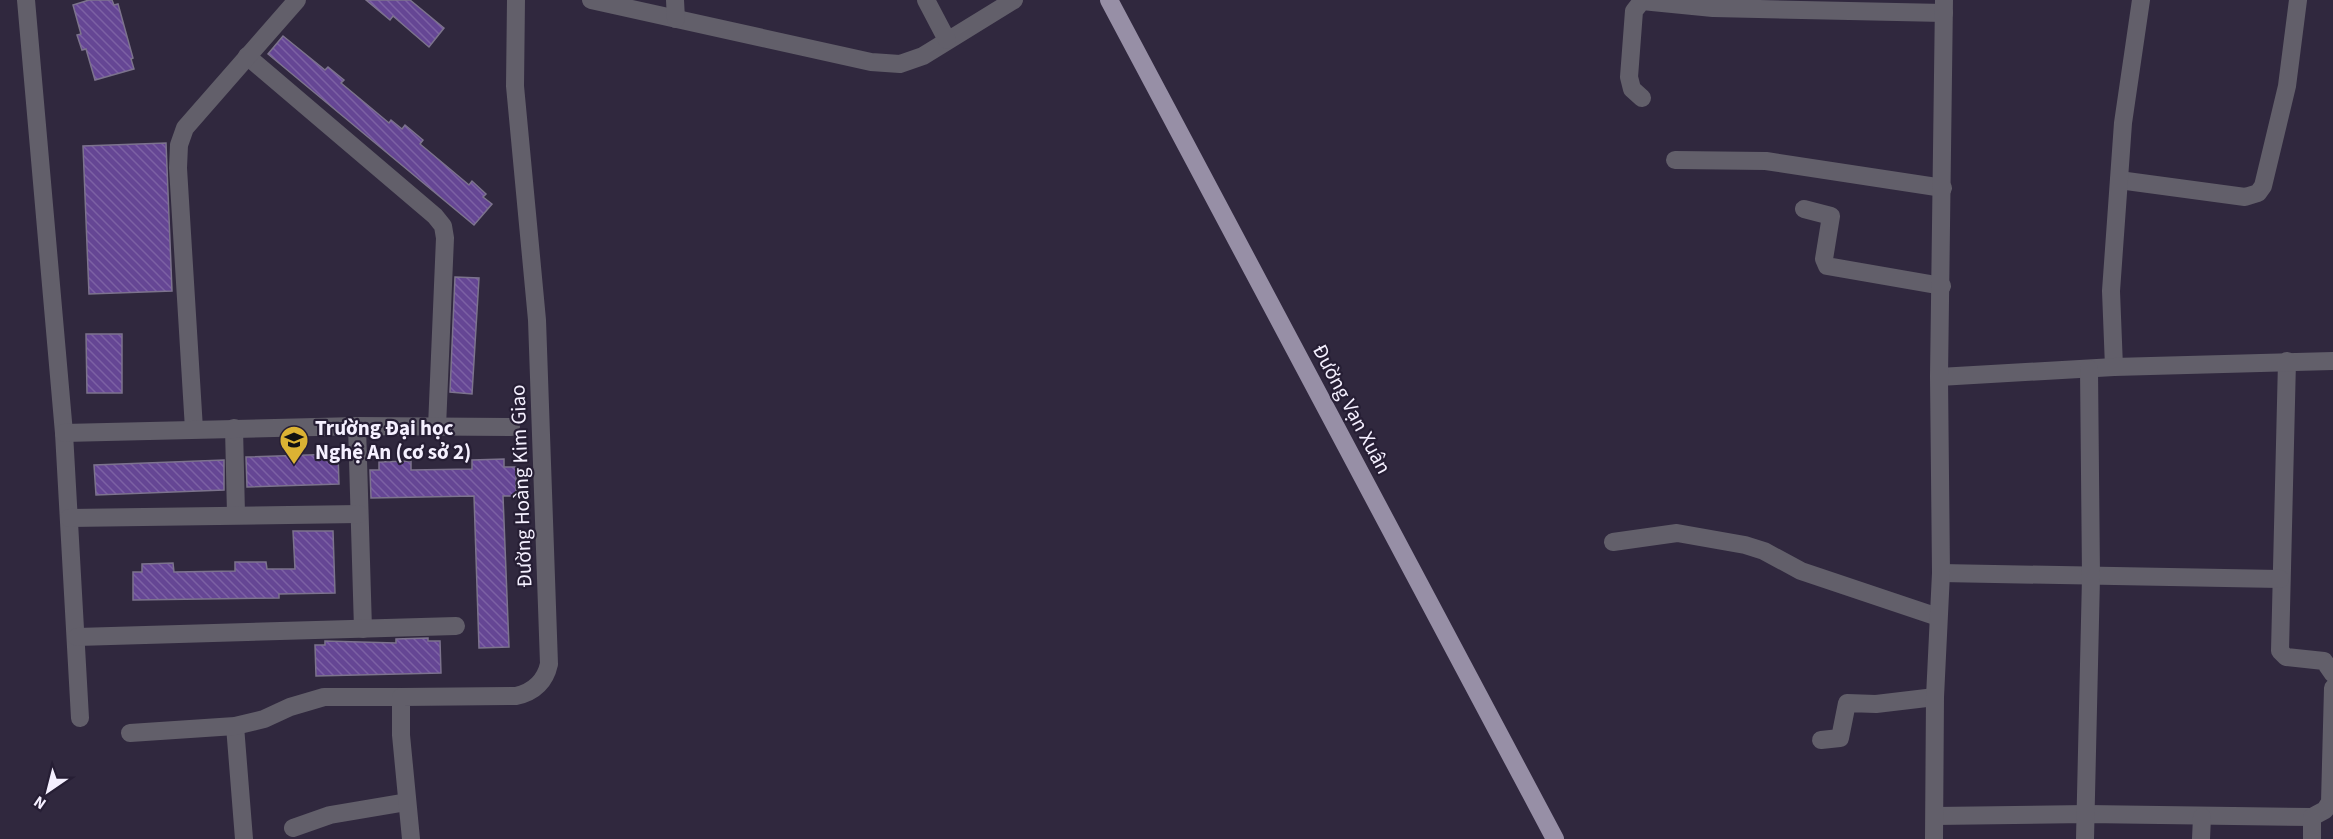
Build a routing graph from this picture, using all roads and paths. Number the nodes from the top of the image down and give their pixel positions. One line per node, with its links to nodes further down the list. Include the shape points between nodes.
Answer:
1 (26, 0): 31 (street)
2 (297, 0): 14 (street)
3 (516, 0): 45 (street, Đường Hoàng Kim Giao, via 515,86 537,320 549,664 540,683 516,696)
4 (591, 0): 12 (street)
5 (675, 0): 12 (street)
6 (926, 0): 13 (street)
7 (1014, 0): 13 (street)
8 (1109, 0): 59 (main road, Đường Vạn Xuân)
9 (2141, 0): 17 (street, via 2123,123)
10 (2298, 0): 17 (street, via 2287,86 2258,193 2245,197)
11 (1944, 7): 15 (street, via 1713,8 1642,1 1634,11 1629,77 1632,89); 18 (street)
12 (676, 19): 13 (street, via 871,62 900,64 923,56)
13 (947, 40)
14 (247, 56): 27 (street, via 443,226); 30 (street, via 185,128 179,145)
15 (1642, 98)
16 (1675, 160): 18 (street, via 1766,162)
17 (2120, 180): 23 (street, via 2111,291)
18 (1943, 188): 20 (street)
19 (1804, 209): 20 (street, via 1831,216 1824,259 1827,266)
20 (1942, 286): 25 (street)
21 (2287, 361): 22 (street); 23 (street); 38 (street)
22 (2333, 361)
23 (2114, 367): 24 (street)
24 (2089, 369): 25 (street); 37 (street)
25 (1939, 377): 36 (street)
26 (357, 426): 27 (street); 29 (street); 33 (street)
27 (437, 427): 28 (street)
28 (511, 427)
29 (234, 428): 30 (street); 32 (street)
30 (194, 429): 31 (street)
31 (64, 433): 34 (street)
32 (236, 514): 33 (street); 34 (street)
33 (359, 514): 41 (street)
34 (69, 518): 42 (street)
35 (1612, 542): 39 (street, via 1677,533 1745,545 1801,571)
36 (1941, 573): 37 (street); 39 (street)
37 (2091, 577): 38 (street); 52 (street)
38 (2280, 579): 43 (street, via 2282,655 2324,661)
39 (1938, 617): 46 (street)
40 (456, 626): 41 (street)
41 (363, 629): 42 (street)
42 (77, 637): 47 (street)
43 (2333, 674)
44 (2333, 688): 55 (street, via 2330,802)
45 (401, 697): 48 (street, Đường Hoàng Kim Giao, via 324,697); 51 (street)
46 (1935, 697): 50 (street, via 1847,703 1840,738); 53 (street)
47 (80, 718)
48 (235, 726): 49 (street, Đường Hoàng Kim Giao); 57 (street)
49 (130, 733)
50 (1821, 740)
51 (407, 802): 56 (street, via 330,814); 58 (street)
52 (2086, 814): 53 (street); 54 (street); 61 (street)
53 (1935, 816): 60 (street)
54 (2202, 817): 55 (street); 62 (street)
55 (2312, 817): 63 (street)
56 (293, 828)
57 (244, 839)
58 (411, 839)
59 (1555, 839)
60 (1934, 839)
61 (2085, 839)
62 (2201, 839)
63 (2312, 839)

